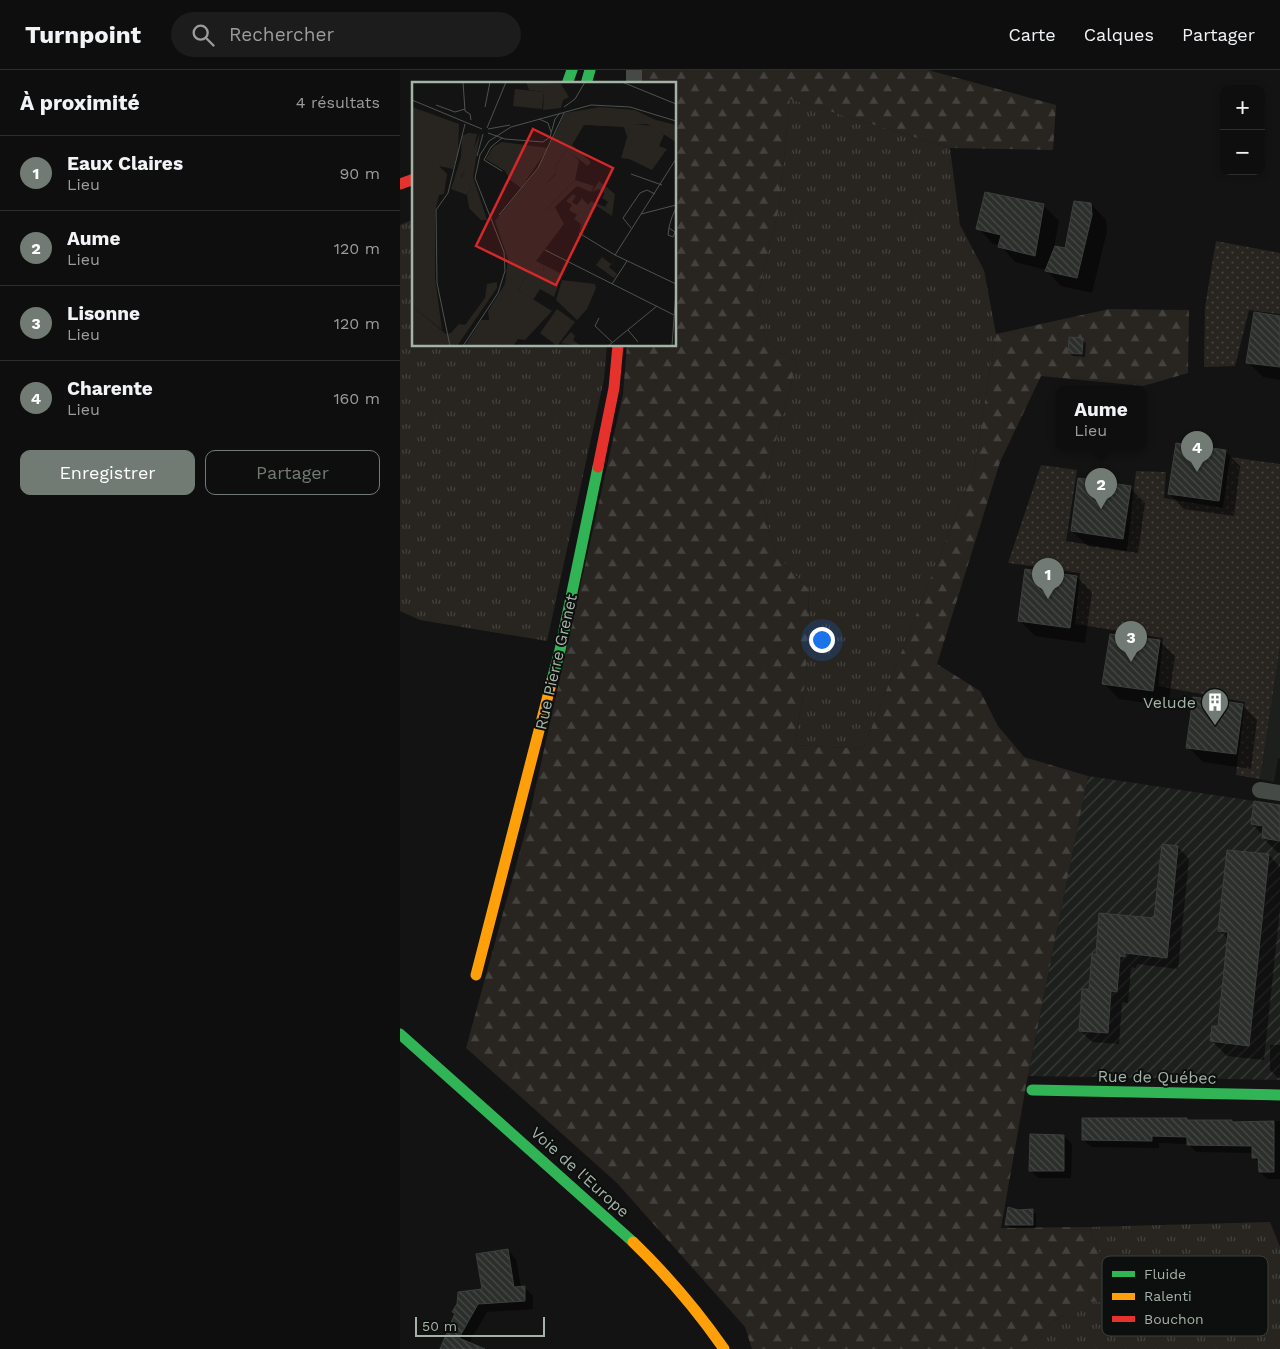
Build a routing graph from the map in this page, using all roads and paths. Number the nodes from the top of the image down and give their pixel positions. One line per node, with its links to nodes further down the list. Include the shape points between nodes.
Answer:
1 (412, 179): 2 (street)
2 (400, 184)
3 (618, 346): 6 (street, Rue Pierre Grenet, via 614,388 560,650)
4 (1260, 790): 5 (street)
5 (1280, 793)
6 (476, 975)
7 (400, 1034): 10 (street, Voie de l'Europe, via 628,1236 674,1282)
8 (1032, 1090): 9 (street, Rue de Québec)
9 (1280, 1096)
10 (724, 1349)

